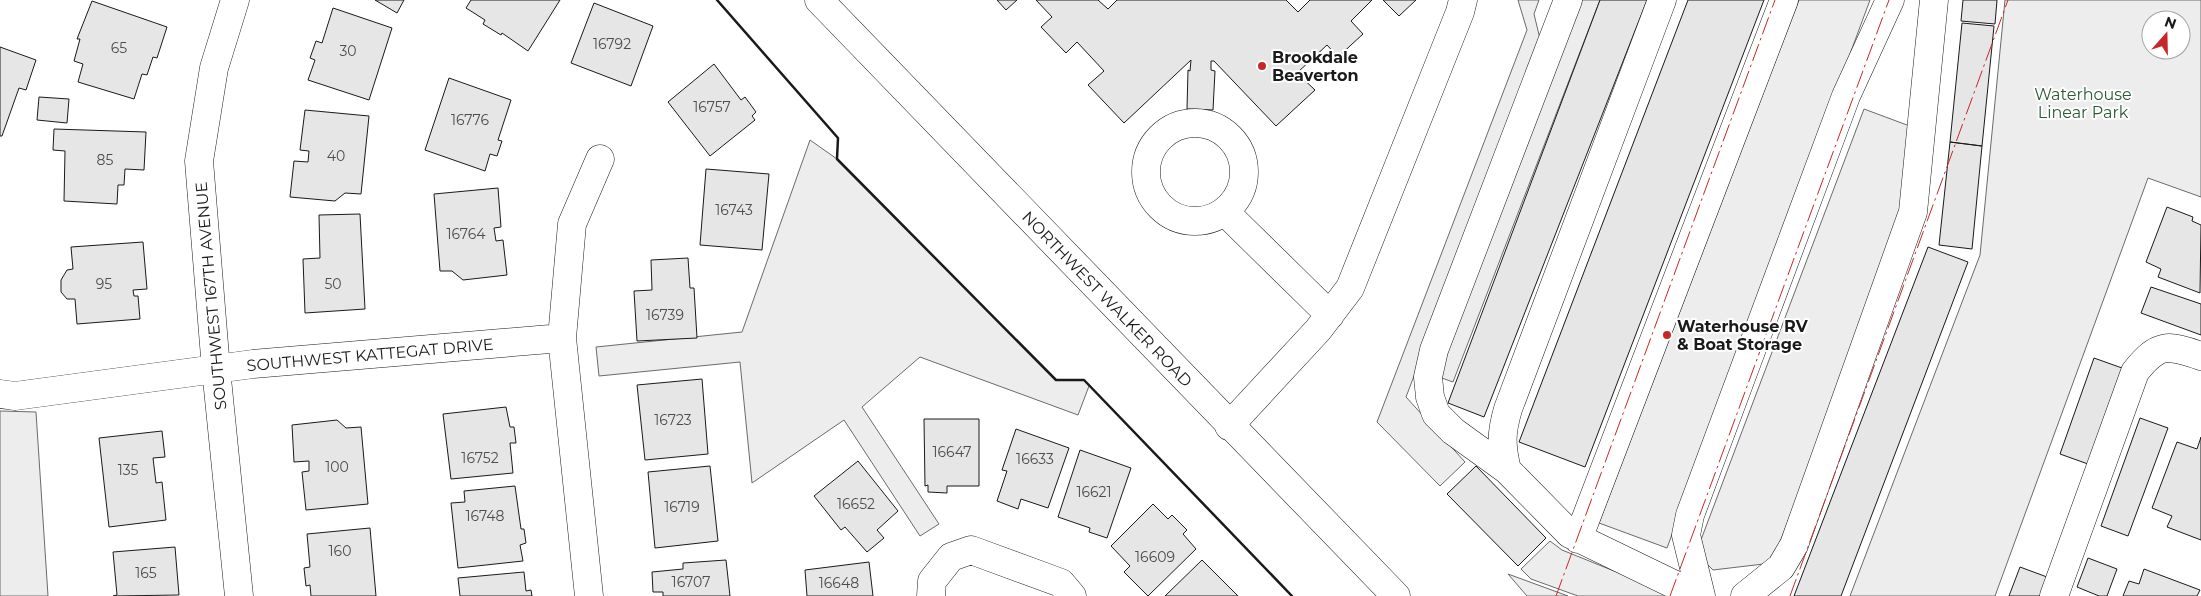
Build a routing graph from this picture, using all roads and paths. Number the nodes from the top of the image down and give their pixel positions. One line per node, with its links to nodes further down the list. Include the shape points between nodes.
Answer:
1 (235, 0): 14 (street, SOUTHWEST 167TH AVENUE, via 214,68 199,161)
2 (819, 0): 16 (street, NORTHWEST WALKER ROAD)
3 (1463, 0): 11 (street, via 1363,258 1350,288)
4 (1568, 0): 17 (street, via 1434,350 1428,378 1436,414 1453,431)
5 (1662, 0): 17 (street, via 1502,427 1501,444)
6 (1784, 0): 18 (street)
7 (1890, 0): 24 (street, via 1846,96 1690,515 1686,535)
8 (1934, 0): 25 (street, via 1913,212 1794,545 1781,566)
9 (600, 159): 12 (street, via 572,224)
10 (1225, 212): 11 (street)
11 (1330, 315): 16 (street)
12 (562, 338): 14 (street, SOUTHWEST KATTEGAT DRIVE); 20 (street)
13 (2201, 356): 26 (street, via 2177,348 2161,349 2147,357 2135,372)
14 (216, 369): 15 (street, SOUTHWEST KATTEGAT DRIVE, via 15,396); 19 (street, SOUTHWEST 167TH AVENUE)
15 (0, 394)
16 (1229, 426): 23 (street, NORTHWEST WALKER ROAD)
17 (1507, 470): 18 (street)
18 (1578, 539): 24 (street)
19 (239, 596)
20 (589, 596)
21 (931, 596): 22 (street, via 932,580 951,557 970,550 1061,583)
22 (1072, 596)
23 (1396, 596)
24 (1699, 596)
25 (1745, 596)
26 (2054, 596)

